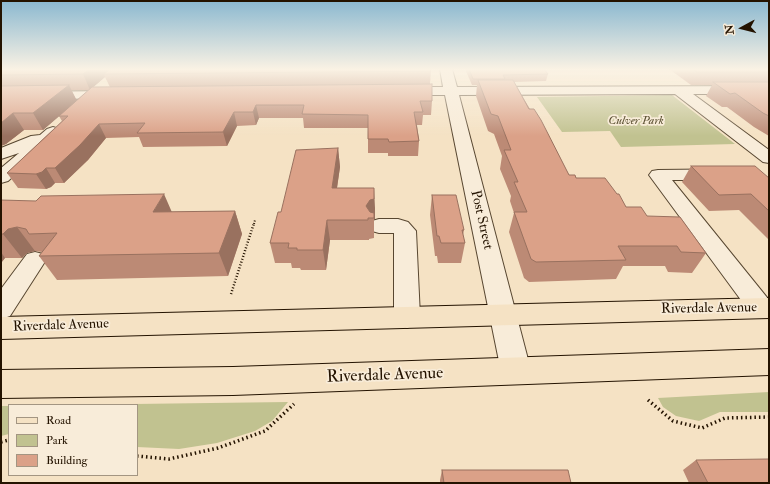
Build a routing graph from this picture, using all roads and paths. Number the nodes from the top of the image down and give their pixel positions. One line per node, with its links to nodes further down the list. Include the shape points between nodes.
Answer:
1 (450, 91): 22 (street, Post Street)
2 (98, 92): 9 (street)
3 (390, 92): 4 (street)
4 (415, 92)
5 (680, 92): 13 (street)
6 (747, 92): 7 (street)
7 (765, 92)
8 (125, 94): 9 (street)
9 (94, 95): 10 (street); 11 (street)
10 (1, 96)
11 (49, 135): 12 (street); 14 (street)
12 (1, 154)
13 (769, 158)
14 (1, 177)
15 (769, 189): 20 (street, via 750,174 658,175)
16 (254, 220): 19 (path)
17 (379, 226): 23 (street, via 398,226 405,231)
18 (35, 260): 21 (street)
19 (231, 294)
20 (765, 308): 22 (main road, Riverdale Avenue)
21 (1, 309)
22 (503, 314): 23 (main road, Riverdale Avenue); 26 (street, Post Street)
23 (407, 317): 24 (main road, Riverdale Avenue)
24 (1, 328)
25 (769, 362): 26 (main road, Riverdale Avenue)
26 (516, 372): 27 (main road, Riverdale Avenue)
27 (1, 384)
28 (648, 400): 30 (path, via 674,422 702,428 725,418)
29 (294, 404): 31 (path, via 264,431 218,448 169,459)
30 (769, 417)
31 (138, 456)

